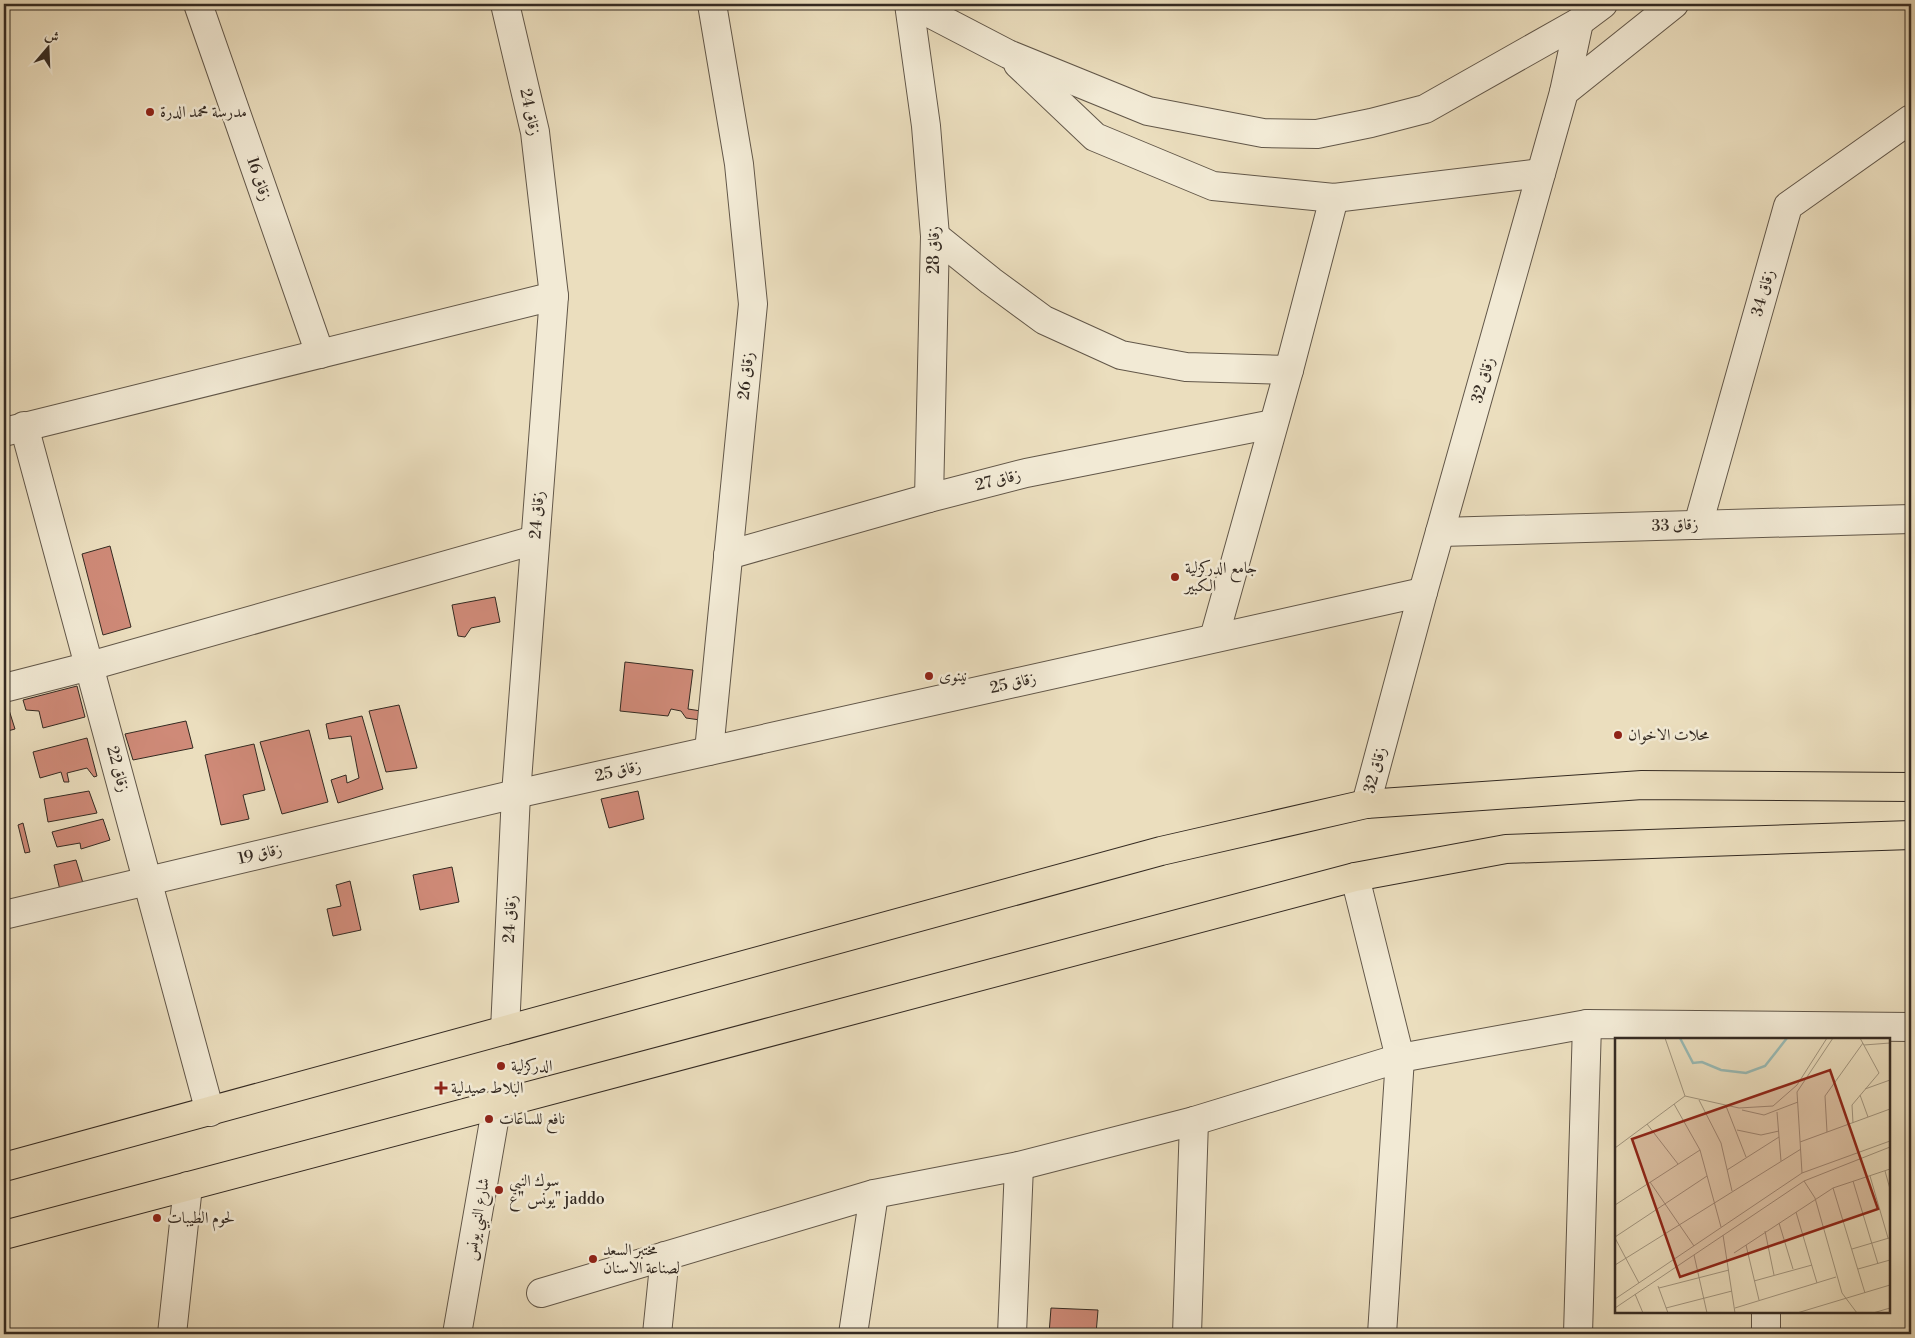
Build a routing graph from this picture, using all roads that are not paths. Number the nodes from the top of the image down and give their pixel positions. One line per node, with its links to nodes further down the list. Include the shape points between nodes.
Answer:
1 (198, 4): 15 (street, زقاق 16)
2 (505, 4): 14 (street, زقاق 24, via 535,132)
3 (712, 4): 24 (street, زقاق 26, via 739,164 753,304)
4 (911, 4): 8 (street); 13 (street, زقاق 28)
5 (1603, 4): 7 (street)
6 (1674, 4): 9 (street)
7 (1579, 22): 8 (street, via 1424,109 1317,134 1263,133 1148,111); 9 (street, زقاق 32)
8 (1008, 54): 12 (street, via 1095,137 1213,186)
9 (1564, 92): 11 (street, زقاق 32)
10 (1911, 119): 21 (street, زقاق 34, via 1788,206)
11 (1541, 172): 12 (street); 22 (street, زقاق 32)
12 (1334, 198): 16 (street)
13 (935, 236): 16 (street, via 1044,320 1121,355 1186,367); 19 (street, زقاق 28)
14 (554, 296): 15 (street); 23 (street, زقاق 24)
15 (320, 354): 18 (street)
16 (1289, 370): 17 (street)
17 (1274, 424): 19 (street, زقاق 27, via 1026,473); 26 (street)
18 (14, 429): 27 (street, زقاق 22)
19 (929, 498): 24 (street, زقاق 27)
20 (1911, 519): 21 (street, زقاق 33)
21 (1698, 525): 22 (street, زقاق 33)
22 (1440, 532): 25 (street, زقاق 32)
23 (535, 540): 27 (street); 31 (street, زقاق 24)
24 (728, 555): 29 (street, زقاق 26)
25 (1423, 592): 26 (street, زقاق 25); 32 (street, زقاق 32)
26 (1214, 638): 29 (street, زقاق 25)
27 (90, 666): 28 (street); 35 (street, زقاق 22)
28 (4, 688)
29 (709, 750): 31 (street, زقاق 25)
30 (1911, 787): 32 (main road, via 1642,785)
31 (516, 794): 35 (street, زقاق 19); 39 (street, زقاق 24)
32 (1366, 804): 39 (main road, via 1161,851)
33 (1911, 835): 34 (main road, via 1506,849)
34 (1355, 877): 41 (street); 42 (main road)
35 (148, 881): 36 (street, زقاق 19); 43 (street, زقاق 22)
36 (4, 915)
37 (1587, 1024): 40 (street); 41 (street); 60 (street)
38 (1911, 1027): 40 (street)
39 (505, 1030): 43 (main road)
40 (1776, 1032)
41 (1400, 1058): 44 (street); 59 (street)
42 (497, 1104): 47 (main road); 54 (street, شارع النبي يونس)
43 (210, 1112): 45 (main road)
44 (1194, 1121): 46 (street); 58 (street)
45 (4, 1166)
46 (1019, 1166): 48 (street); 57 (street)
47 (188, 1186): 49 (main road); 53 (street)
48 (874, 1194): 50 (street); 56 (street)
49 (4, 1235)
50 (665, 1256): 51 (street); 55 (street)
51 (541, 1293)
52 (1766, 1313): 61 (street)
53 (172, 1334)
54 (457, 1334)
55 (658, 1334)
56 (853, 1334)
57 (1012, 1334)
58 (1187, 1334)
59 (1382, 1334)
60 (1578, 1334)
61 (1766, 1334)

